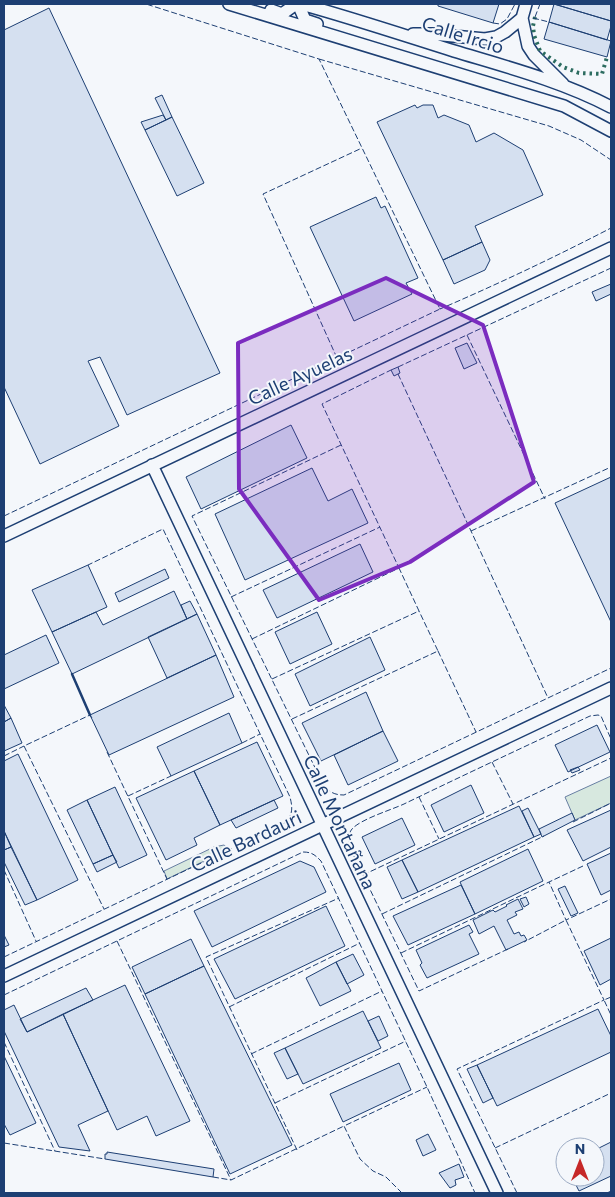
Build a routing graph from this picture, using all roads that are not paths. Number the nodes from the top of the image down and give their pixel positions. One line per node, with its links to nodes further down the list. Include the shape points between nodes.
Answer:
1 (233, 4): 9 (street, Calle Ircio)
2 (250, 4): 3 (street, via 282,14)
3 (299, 4): 6 (street, Calle Ircio); 9 (street, Calle Ircio, via 305,20 349,34)
4 (326, 4): 6 (street)
5 (526, 4): 7 (street)
6 (347, 17): 8 (street, Calle Ircio)
7 (522, 18): 8 (street, via 505,32 485,39); 10 (street, via 528,46)
8 (402, 34): 10 (street, Calle Ircio)
9 (355, 42): 12 (street, Calle Ircio, via 564,106)
10 (564, 86): 11 (street, Calle Ircio)
11 (611, 107)
12 (611, 131)
13 (611, 248): 14 (street, Calle Ayuelas)
14 (152, 465): 15 (street, Calle Ayuelas); 17 (street, Calle Montañana)
15 (4, 536)
16 (610, 691): 17 (street, Calle Bardauri)
17 (322, 825): 18 (street, Calle Bardauri); 19 (street, Calle Montañana)
18 (4, 976)
19 (497, 1193)

